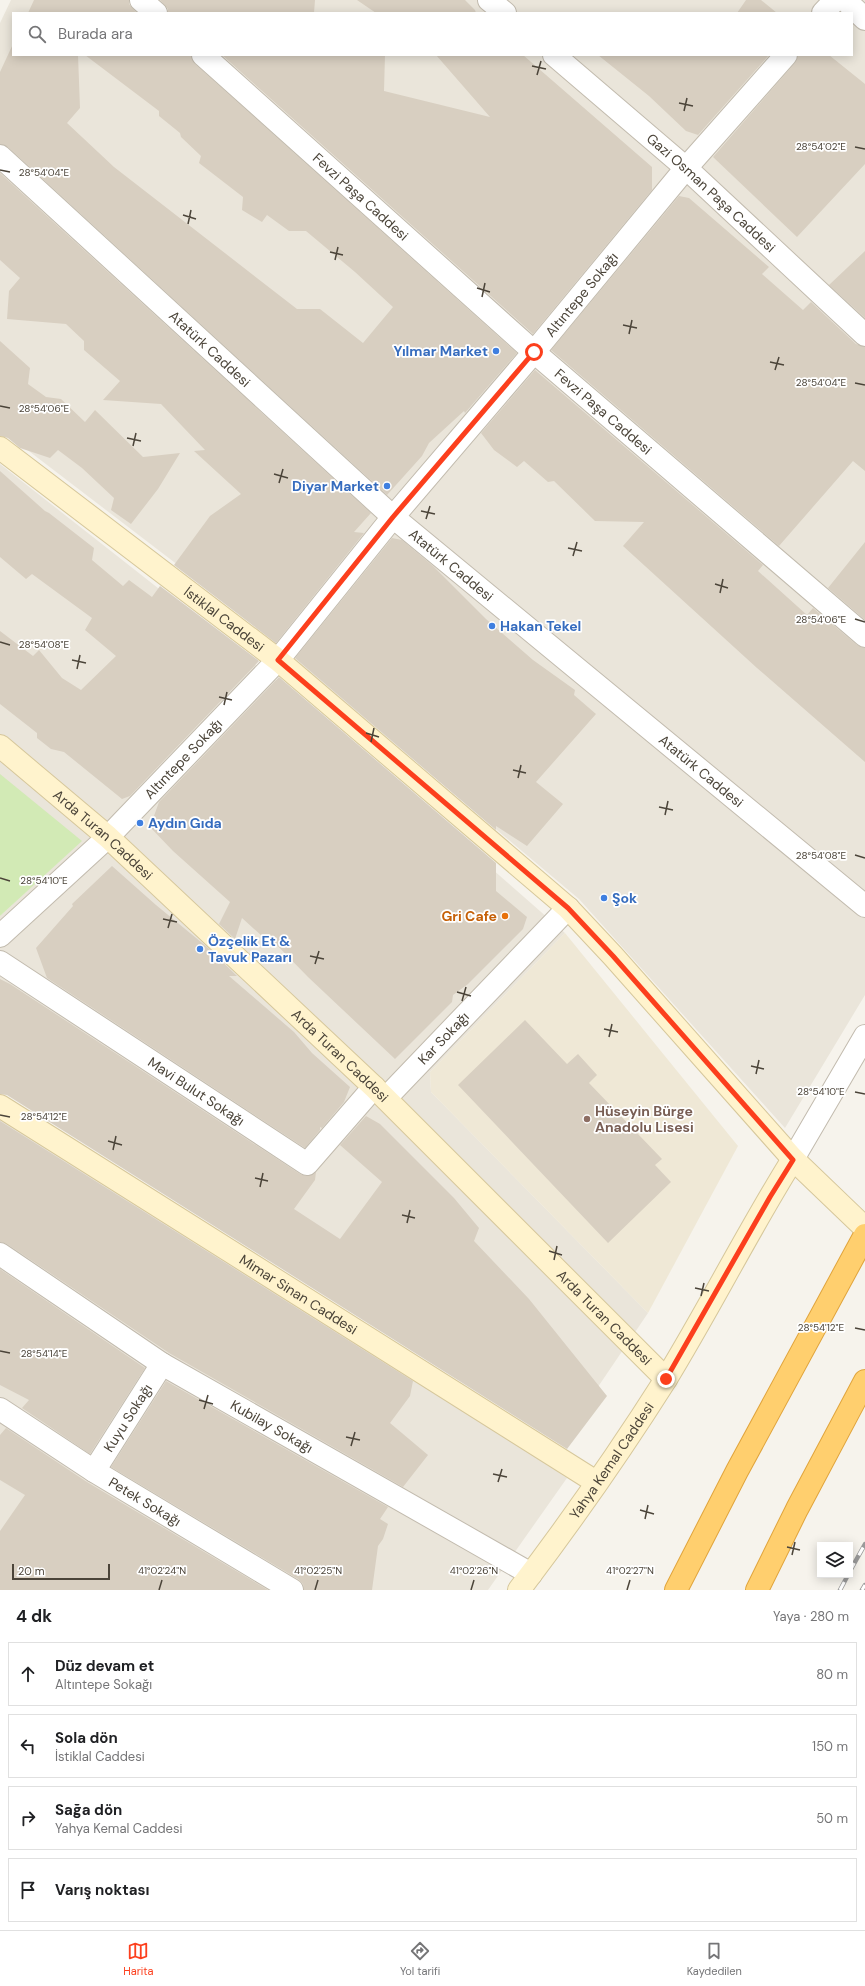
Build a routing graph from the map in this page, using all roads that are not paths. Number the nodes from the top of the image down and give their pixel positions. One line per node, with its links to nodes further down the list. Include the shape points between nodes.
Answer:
1 (141, 0): 5 (street)
2 (490, 0): 6 (street)
3 (835, 0): 7 (street)
4 (845, 0): 8 (street)
5 (155, 12)
6 (504, 12)
7 (825, 12)
8 (865, 19)
9 (204, 56): 15 (street, Fevzi Paşa Caddesi)
10 (555, 56): 13 (street, Gazi Osman Paşa Caddesi)
11 (785, 56): 13 (street, Altıntepe Sokağı)
12 (0, 156): 17 (street, Atatürk Caddesi)
13 (686, 168): 14 (street, Gazi Osman Paşa Caddesi); 15 (street, Altıntepe Sokağı)
14 (865, 335)
15 (534, 352): 17 (street, Altıntepe Sokağı); 18 (street, Fevzi Paşa Caddesi)
16 (0, 448): 19 (street, İstiklal Caddesi)
17 (393, 517): 19 (street, Altıntepe Sokağı); 22 (street, Atatürk Caddesi)
18 (865, 636)
19 (278, 660): 21 (street, Altıntepe Sokağı); 23 (street, İstiklal Caddesi)
20 (0, 746): 21 (street, Arda Turan Caddesi)
21 (108, 837): 24 (street, Altıntepe Sokağı); 27 (street, Arda Turan Caddesi)
22 (865, 906)
23 (568, 908): 27 (street, Kar Sokağı); 29 (street, İstiklal Caddesi)
24 (0, 936)
25 (0, 962): 27 (street, Mavi Bulut Sokağı, via 306,1164)
26 (865, 1036): 29 (street, Yahya Kemal Caddesi)
27 (380, 1093): 34 (street, Arda Turan Caddesi)
28 (0, 1106): 38 (street, Mimar Sinan Caddesi)
29 (793, 1160): 30 (street, İstiklal Caddesi); 34 (street, Yahya Kemal Caddesi)
30 (865, 1228)
31 (865, 1235): 41 (highway, via 737,1471)
32 (0, 1254): 33 (street, Kubilay Sokağı)
33 (162, 1364): 37 (street, Kuyu Sokağı); 39 (street, Kubilay Sokağı)
34 (666, 1379): 38 (street, Yahya Kemal Caddesi)
35 (865, 1381): 42 (highway)
36 (0, 1409): 37 (street, Petek Sokağı)
37 (94, 1471): 40 (street, Petek Sokağı)
38 (596, 1482): 39 (street, Yahya Kemal Caddesi)
39 (525, 1582)
40 (292, 1590)
41 (676, 1590)
42 (757, 1590)

